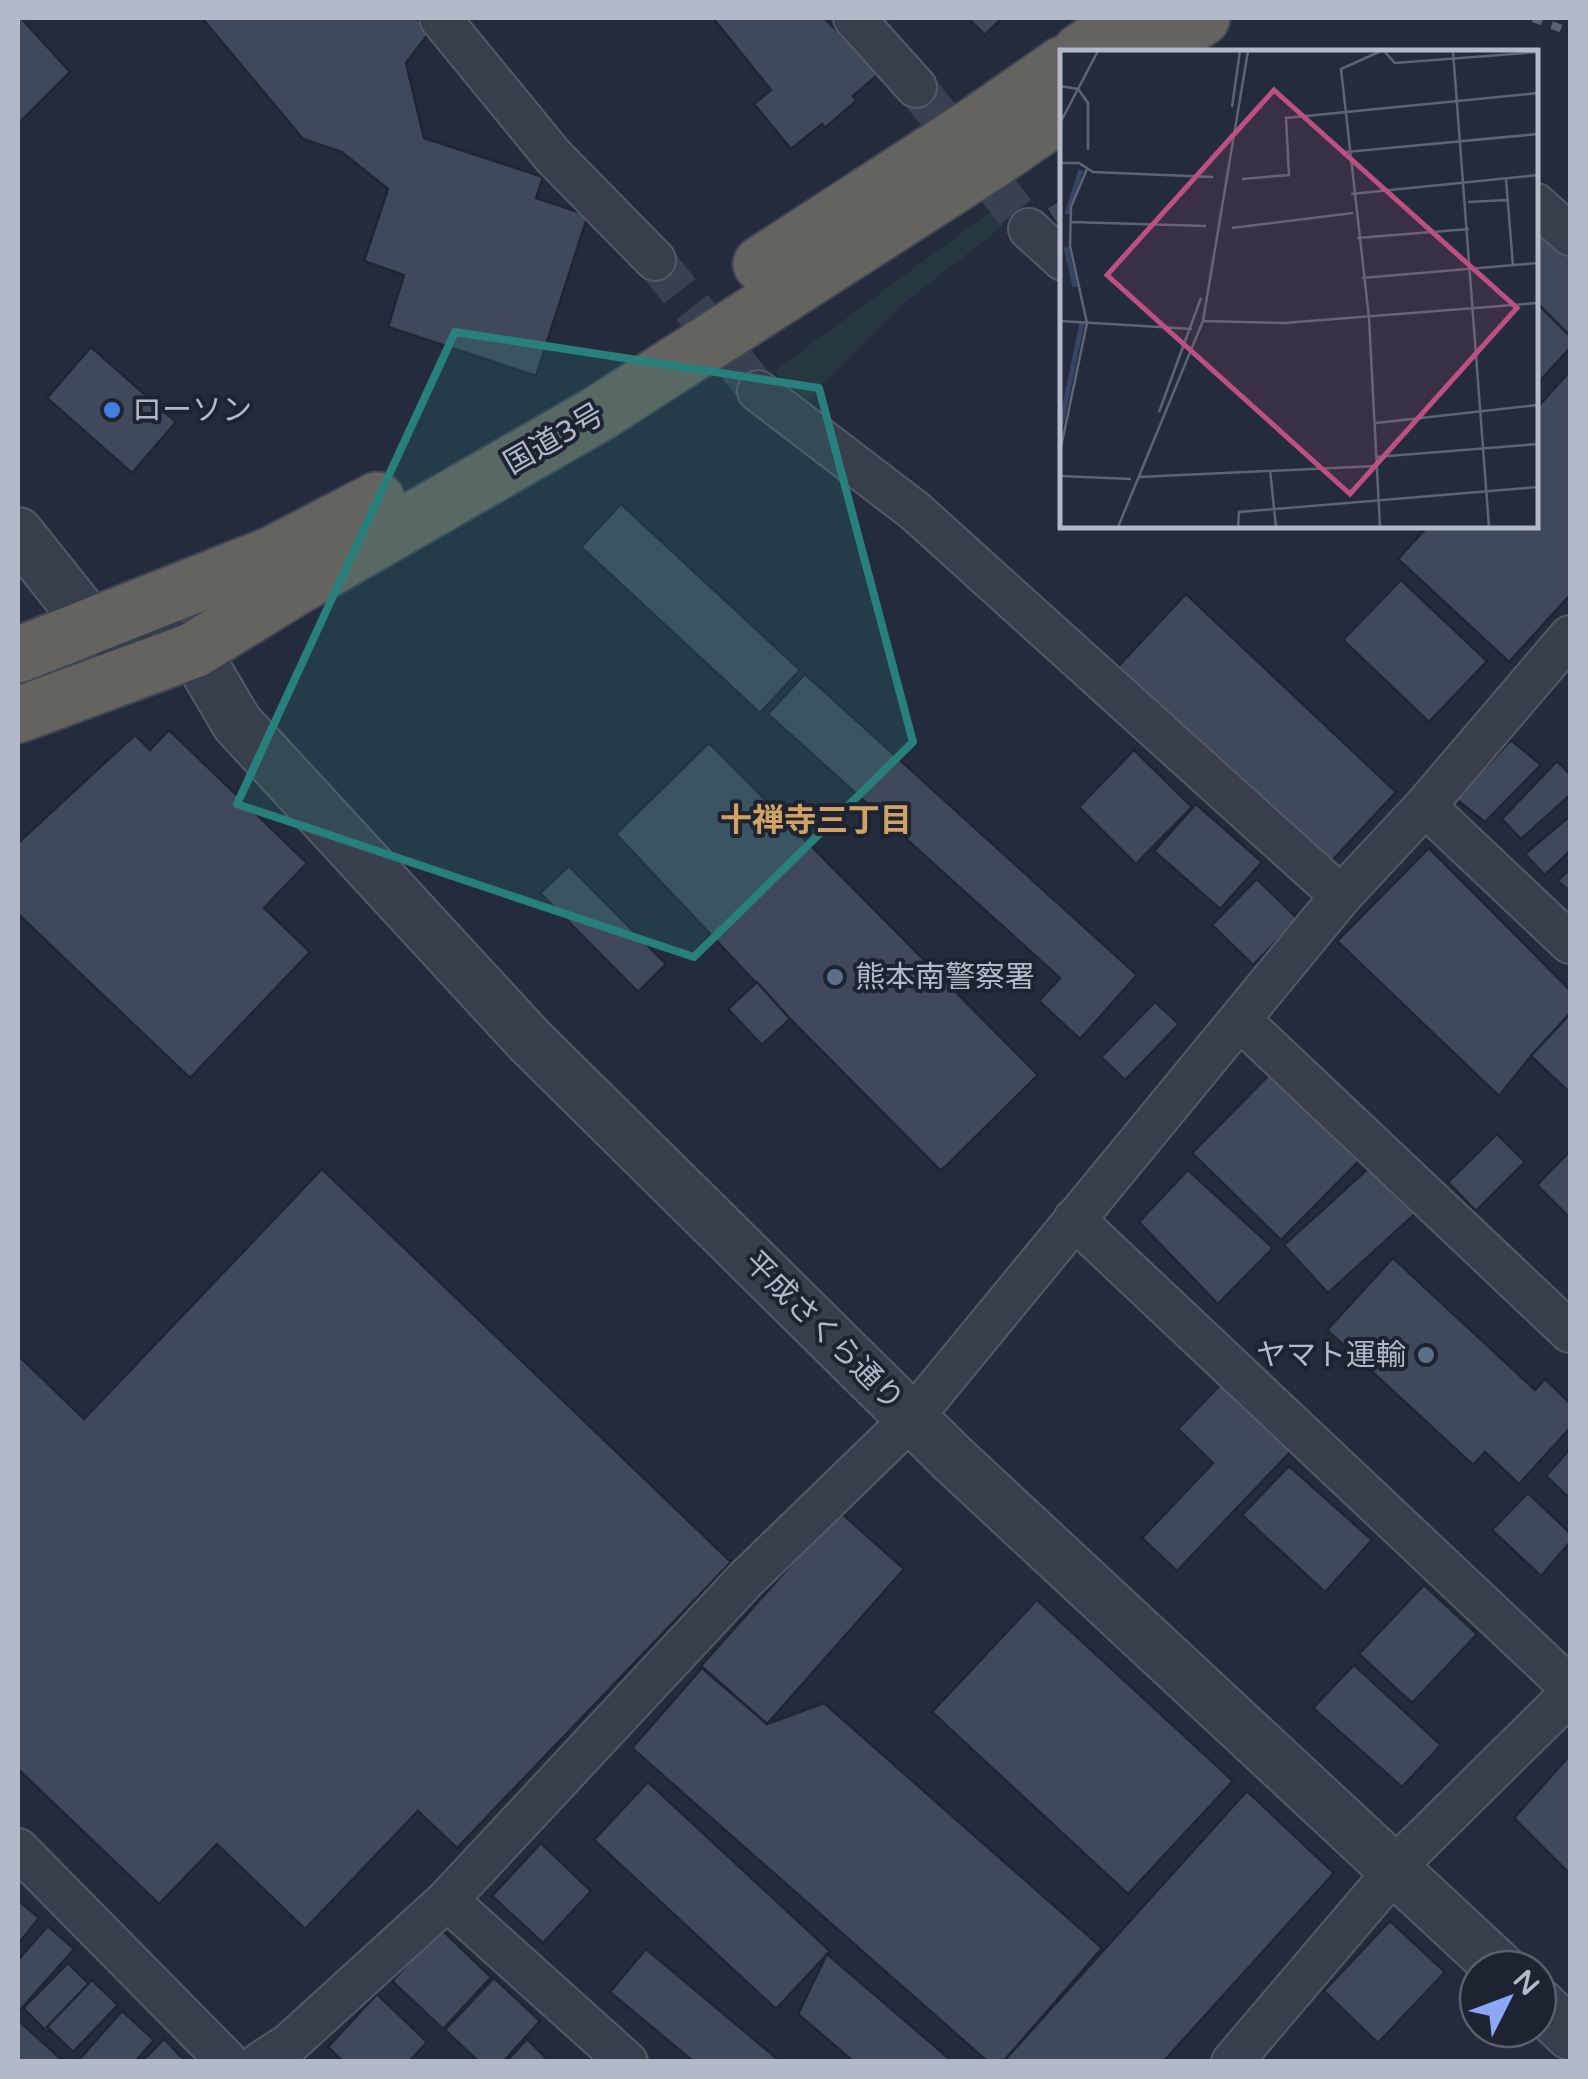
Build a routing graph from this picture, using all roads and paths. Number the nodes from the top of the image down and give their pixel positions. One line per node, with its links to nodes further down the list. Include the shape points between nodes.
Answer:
1 (440, 18): 12 (street, via 552,156)
2 (854, 18): 6 (street)
3 (1162, 32): 4 (highway)
4 (1088, 50)
5 (1060, 66): 15 (highway, 国道3号, via 600,370 439,468 274,554)
6 (916, 87)
7 (1060, 114): 17 (highway, 国道3号, via 598,414)
8 (1538, 206): 10 (street)
9 (1029, 229): 11 (street)
10 (1570, 235)
11 (1060, 257)
12 (655, 260)
13 (758, 391): 21 (street, via 915,511)
14 (18, 533): 15 (street)
15 (93, 627): 17 (street); 18 (highway, 国道3号)
16 (1570, 636): 20 (street)
17 (194, 650): 19 (highway, 国道3号); 26 (street, 平成さくら通り, via 237,723 530,1040)
18 (18, 655)
19 (18, 716)
20 (1425, 806): 21 (street); 22 (street)
21 (1341, 896): 23 (street)
22 (1570, 943)
23 (1240, 1020): 24 (street); 25 (street)
24 (1074, 1218): 26 (street); 27 (street)
25 (1570, 1332)
26 (912, 1418): 29 (street, 平成さくら通り); 30 (street, via 745,1580)
27 (1570, 1690): 29 (street)
28 (18, 1849): 33 (street)
29 (1395, 1871): 31 (street, 平成さくら通り); 35 (street)
30 (446, 1900): 32 (street); 34 (street)
31 (1479, 1949)
32 (286, 2056)
33 (228, 2062)
34 (627, 2062)
35 (1232, 2062)

